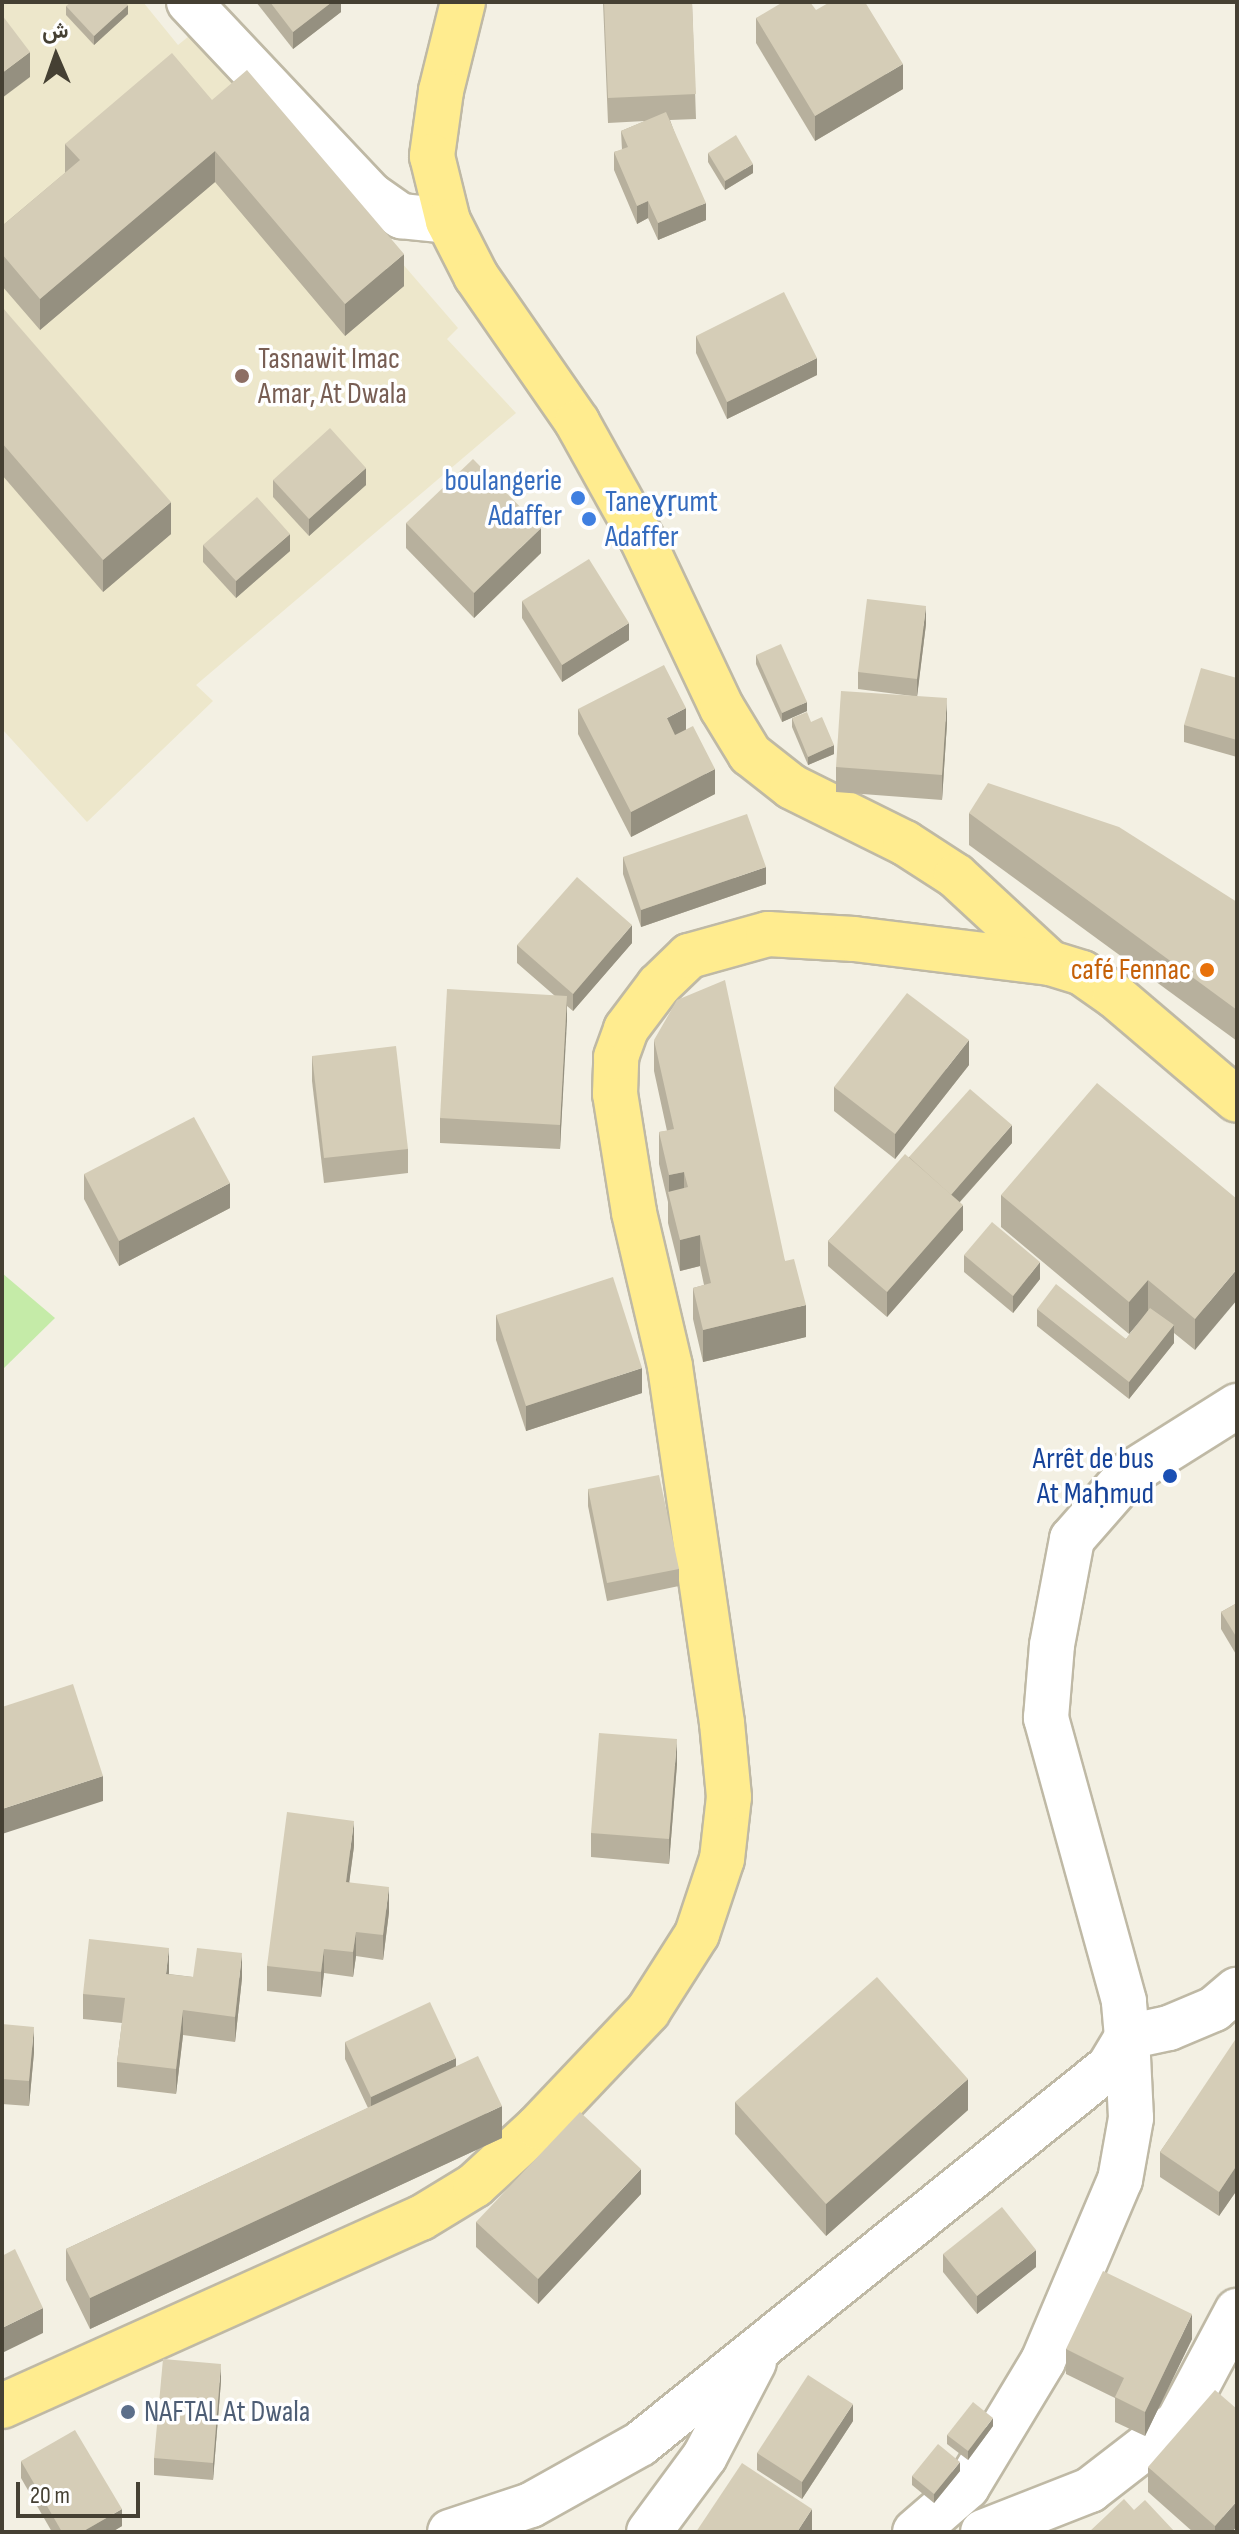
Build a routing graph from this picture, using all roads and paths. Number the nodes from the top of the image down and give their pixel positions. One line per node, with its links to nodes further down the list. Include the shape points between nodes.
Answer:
1 (189, 2): 3 (street, via 371,195 401,216)
2 (463, 2): 3 (main road, via 441,91 432,156)
3 (448, 221): 4 (main road, via 476,276 577,422 750,754 792,787 905,843 956,876)
4 (1050, 963): 5 (main road, via 1082,973 1115,996); 11 (main road, via 768,934 689,956 626,1029 616,1057 615,1094 634,1212 670,1366 729,1797 722,1859 697,1934 648,2011 475,2185 421,2218)
5 (1237, 1100)
6 (1237, 1406): 8 (street, via 1129,1474 1072,1539 1052,1645 1046,1718 1124,2001)
7 (1237, 1990): 8 (street, via 1214,2009 1169,2028)
8 (1127, 2037): 10 (street, via 1109,2067); 14 (street, via 1131,2118 1120,2180 1049,2346 967,2487)
9 (1237, 2311): 15 (street, via 1178,2422 1090,2490)
10 (763, 2346): 12 (street, via 640,2444 531,2505); 13 (street, via 705,2456)
11 (2, 2406)
12 (450, 2532)
13 (649, 2532)
14 (915, 2532)
15 (983, 2532)

